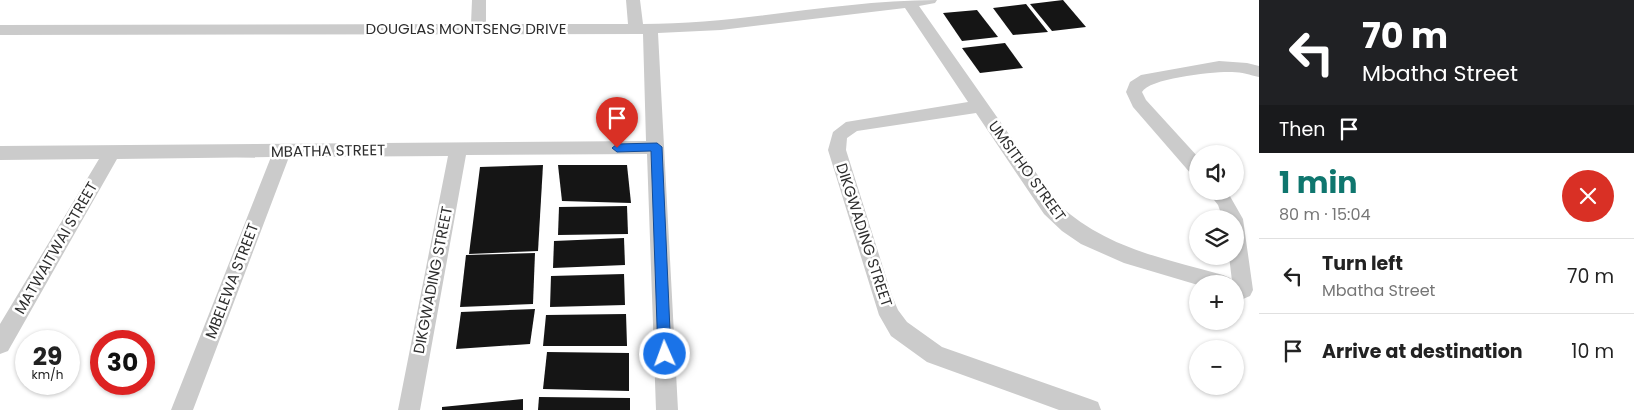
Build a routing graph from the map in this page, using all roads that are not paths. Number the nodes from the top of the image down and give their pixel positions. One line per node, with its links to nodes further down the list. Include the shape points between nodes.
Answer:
1 (479, 0): 5 (street)
2 (633, 0): 6 (street)
3 (930, 0): 4 (street, DOUGLAS MONTSENG DRIVE)
4 (909, 3): 6 (street, DOUGLAS MONTSENG DRIVE, via 721,25); 9 (street, UMSITHO STREET)
5 (478, 29): 6 (street, DOUGLAS MONTSENG DRIVE); 7 (street, DOUGLAS MONTSENG DRIVE)
6 (643, 29): 10 (street)
7 (0, 30)
8 (1259, 72): 15 (street, via 1227,66 1146,79 1136,86 1134,92 1139,103)
9 (980, 106): 17 (street, UMSITHO STREET, via 1051,209 1078,234 1113,250); 23 (street, DIKGWADING STREET, via 857,125 844,130 837,140 837,150 882,296 899,329 935,355)
10 (657, 147): 11 (street, MBATHA STREET); 22 (street)
11 (458, 149): 13 (street, MBATHA STREET); 21 (street, DIKGWADING STREET)
12 (112, 152): 13 (street, MBATHA STREET); 14 (street, MBATHA STREET); 19 (street, MATWAITWAI STREET)
13 (282, 152): 20 (street, MBELEWA STREET)
14 (0, 153)
15 (1189, 160)
16 (1242, 265): 18 (street)
17 (1194, 275)
18 (1246, 291)
19 (0, 344)
20 (182, 410)
21 (409, 410)
22 (667, 410)
23 (1090, 410)

